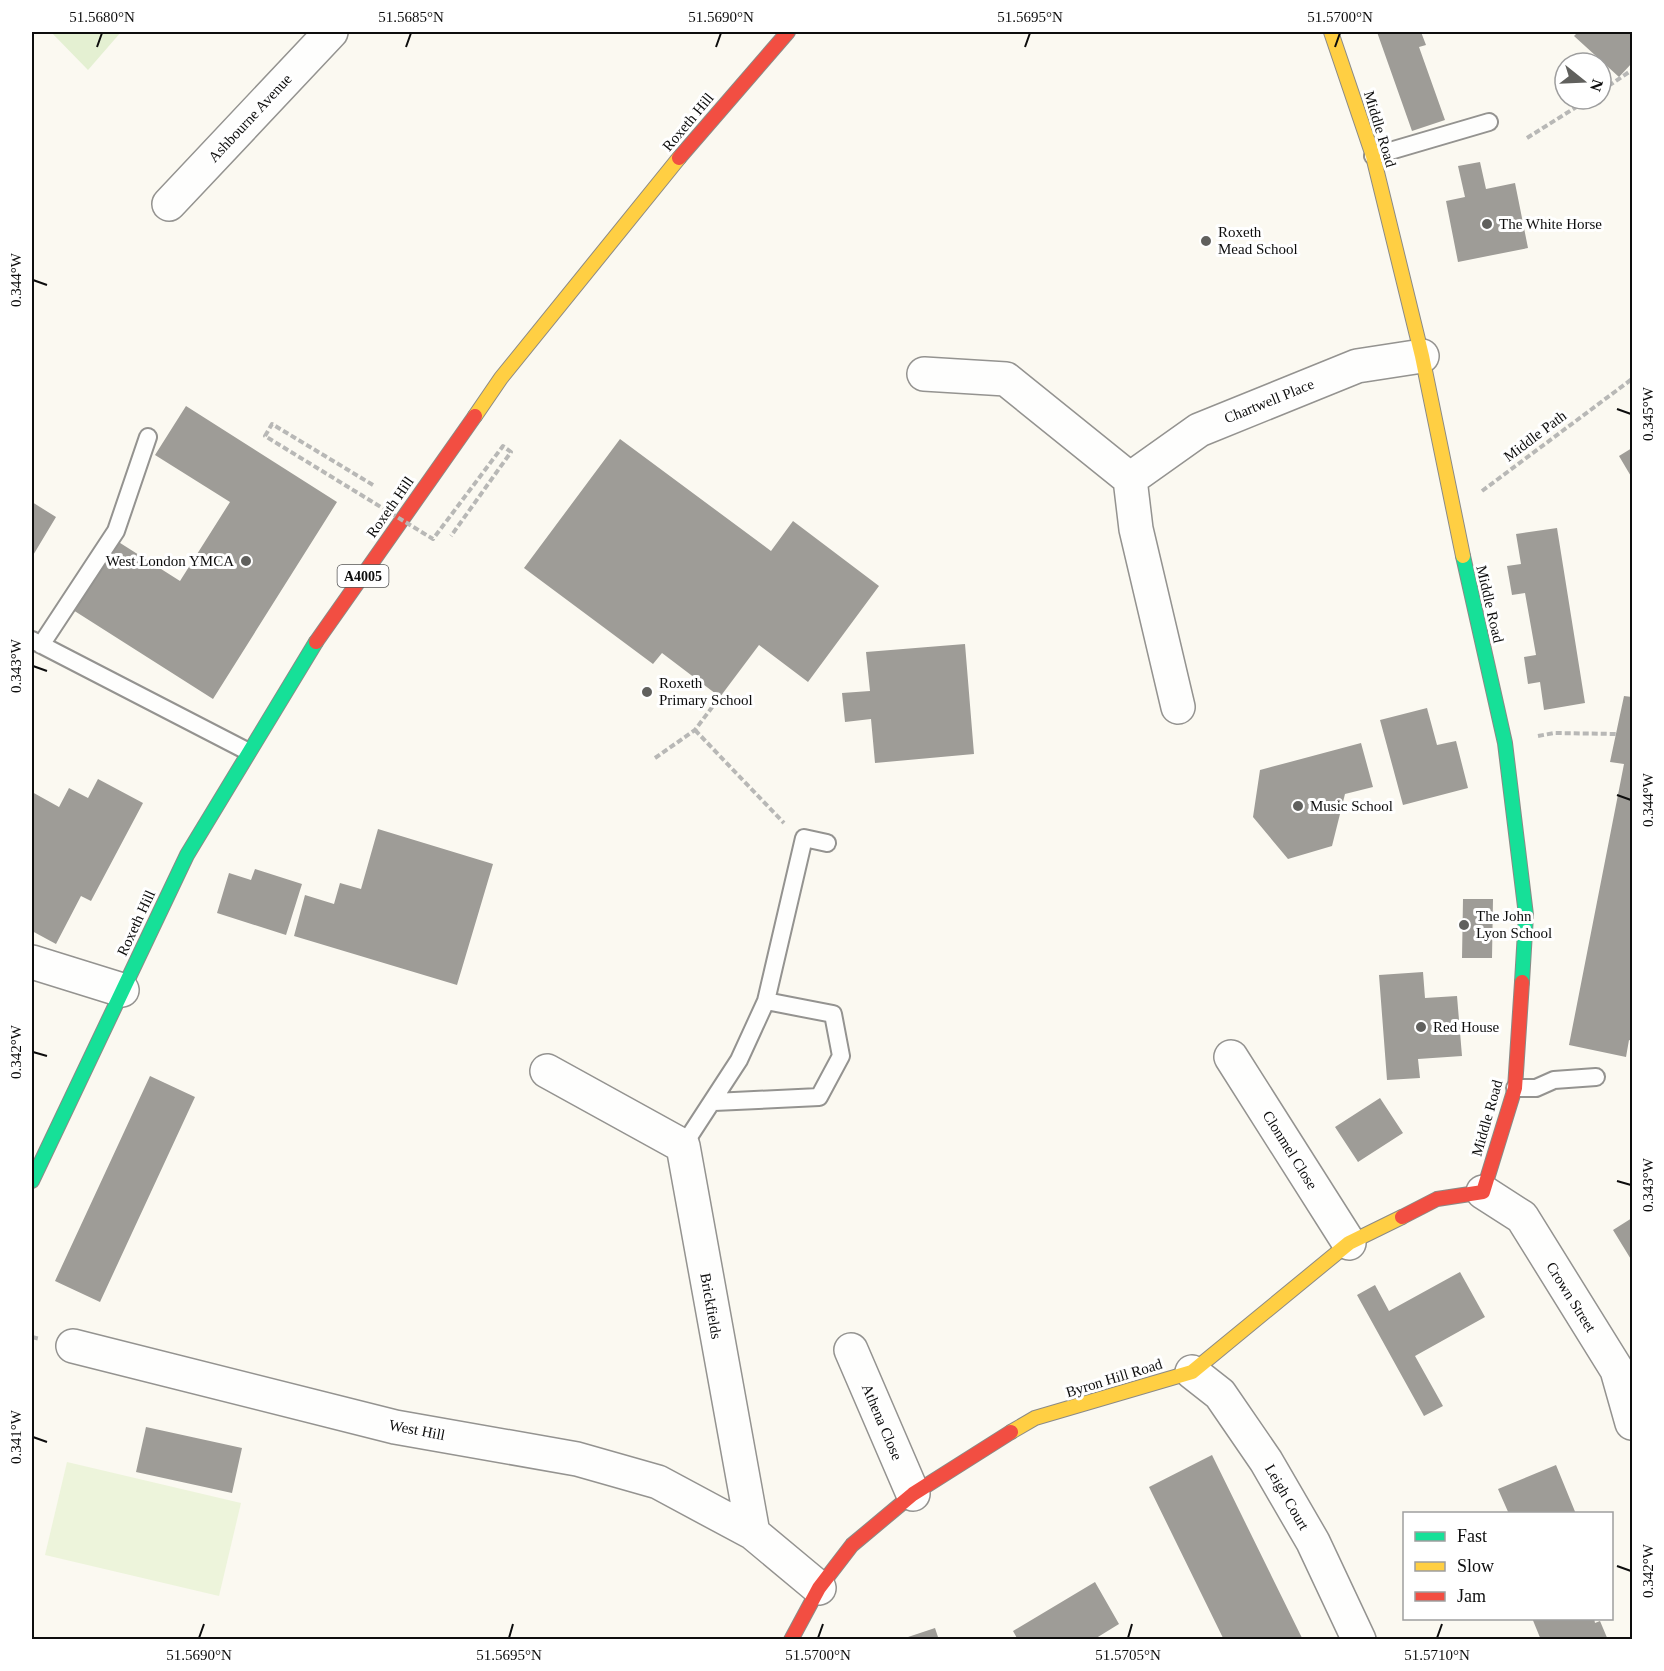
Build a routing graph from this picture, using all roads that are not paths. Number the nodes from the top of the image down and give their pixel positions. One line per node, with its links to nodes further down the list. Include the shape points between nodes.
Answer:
1 (331, 32): 6 (street, Ashbourne Avenue)
2 (788, 32): 13 (street, Roxeth Hill / A4005, via 718,110 501,378 299,666)
3 (1331, 32): 5 (street, Middle Road)
4 (1490, 122): 5 (lane)
5 (1373, 156): 7 (street, Middle Road)
6 (169, 204)
7 (1422, 356): 10 (street, Chartwell Place, via 1357,366 1199,430); 21 (street, Middle Road, via 1505,743 1526,915)
8 (924, 374): 10 (street, via 1006,379)
9 (148, 437): 11 (lane, via 116,531)
10 (1130, 479): 12 (street, via 1136,529)
11 (37, 642): 13 (lane)
12 (1178, 707)
13 (247, 751): 16 (street, Roxeth Hill / A4005, via 187,855)
14 (828, 843): 17 (lane, via 804,838)
15 (32, 962): 16 (street)
16 (122, 990): 24 (street, Roxeth Hill / A4005)
17 (766, 1001): 22 (lane, via 739,1060); 22 (lane, via 833,1014 841,1056 819,1097)
18 (1231, 1057): 26 (street, Clonmel Close)
19 (547, 1071): 23 (street)
20 (1596, 1077): 21 (lane)
21 (1515, 1088): 25 (street, Middle Road)
22 (714, 1102): 23 (lane)
23 (683, 1146): 32 (street, Brickfields)
24 (32, 1181)
25 (1483, 1192): 26 (street, Byron Hill Road, via 1437,1199); 30 (street, Crown Street, via 1522,1217 1617,1370)
26 (1349, 1243): 29 (street, Byron Hill Road)
27 (73, 1346): 32 (street, West Hill, via 395,1427 577,1459 658,1482)
28 (851, 1350): 31 (street, Athena Close)
29 (1192, 1372): 31 (street, Byron Hill Road, via 1035,1418); 35 (street, Leigh Court, via 1220,1394 1266,1461 1314,1542)
30 (1632, 1423)
31 (913, 1494): 33 (street, Byron Hill Road, via 852,1545)
32 (753, 1533): 33 (street)
33 (819, 1588): 34 (street, Byron Hill Road)
34 (791, 1640)
35 (1359, 1640)

